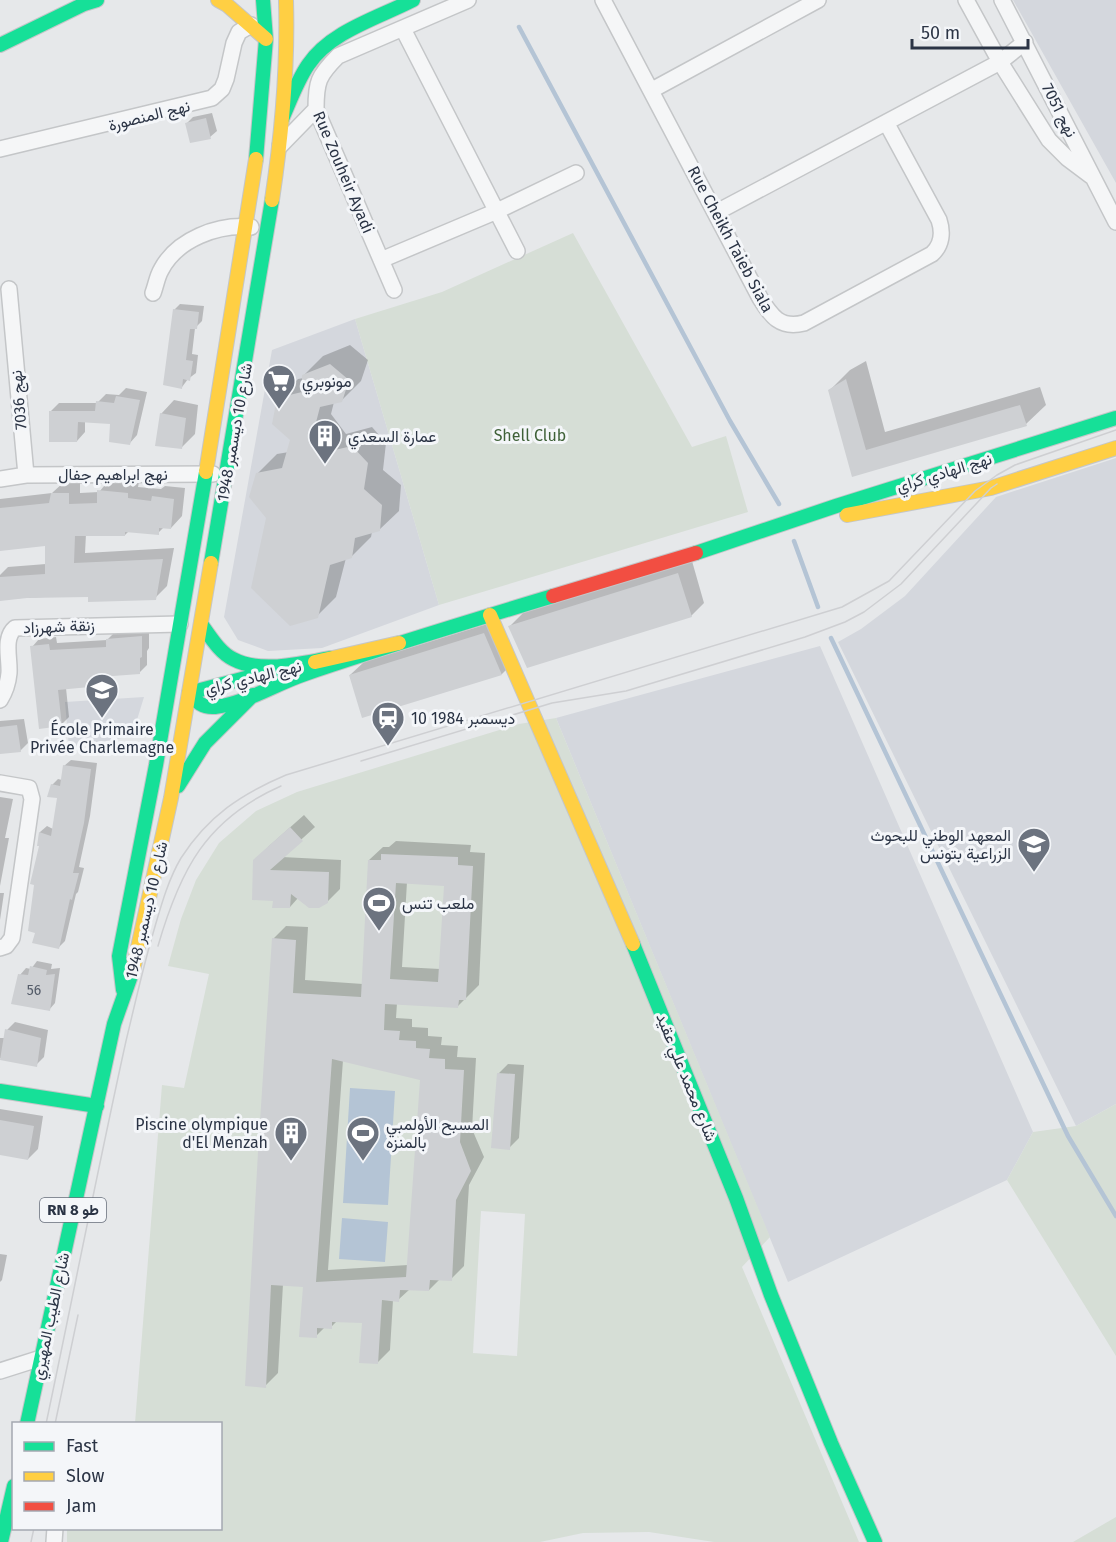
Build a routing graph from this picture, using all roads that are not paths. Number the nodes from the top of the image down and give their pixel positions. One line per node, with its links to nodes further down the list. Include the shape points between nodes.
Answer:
1 (97, 0): 15 (main road)
2 (218, 0): 11 (main road)
3 (263, 0): 13 (main road, شارع 10 ديسمبر 1948)
4 (286, 0): 19 (main road, شارع 10 ديسمبر 1948)
5 (413, 0): 19 (main road, via 334,40 316,55)
6 (468, 0): 12 (street, Rue Zouheir Ayadi)
7 (603, 0): 17 (street, Rue Cheikh Taieb Siala)
8 (818, 0): 17 (street)
9 (966, 0): 16 (street)
10 (1002, 0): 14 (street, نهج 7051)
11 (250, 25): 13 (main road); 22 (street, نهج المنصورة, via 239,32 222,89 212,98)
12 (403, 29): 18 (street, Rue Zouheir Ayadi, via 338,56 323,70 316,87); 25 (street)
13 (266, 39): 28 (main road, شارع 10 ديسمبر 1948, via 261,120)
14 (1025, 42): 16 (street); 24 (street, نهج 7051)
15 (0, 45)
16 (1000, 62): 20 (street); 24 (street, via 1049,140)
17 (652, 90): 26 (street, Rue Cheikh Taieb Siala)
18 (316, 109): 21 (street); 31 (street, Rue Zouheir Ayadi)
19 (282, 119): 21 (main road, شارع 10 ديسمبر 1948)
20 (886, 124): 26 (street); 26 (street, Rue Cheikh Taieb Siala, via 939,220 940,242 932,254 810,320 786,325 773,318)
21 (280, 147): 29 (main road, شارع 10 ديسمبر 1948)
22 (0, 149)
23 (576, 173): 25 (street)
24 (1095, 179): 27 (street, نهج 7051)
25 (497, 211): 30 (street); 31 (street)
26 (717, 212)
27 (1116, 222)
28 (245, 226): 29 (street); 34 (street, via 205,233 187,242 161,270); 37 (main road, شارع 10 ديسمبر 1948)
29 (267, 229): 38 (main road, شارع 10 ديسمبر 1948)
30 (517, 251)
31 (381, 260): 33 (street, Rue Zouheir Ayadi)
32 (9, 289): 39 (street, نهج 7036)
33 (393, 290)
34 (153, 293)
35 (1116, 418): 41 (main road, نهج الهادي كراي)
36 (1116, 448): 41 (main road, نهج الهادي كراي, via 991,488)
37 (204, 474): 38 (street, نهج ابراهيم جفال); 39 (street, نهج ابراهيم جفال); 43 (main road, شارع 10 ديسمبر 1948)
38 (226, 474): 44 (main road, شارع 10 ديسمبر 1948)
39 (26, 475): 40 (street, نهج ابراهيم جفال)
40 (0, 479)
41 (772, 529): 42 (main road, نهج الهادي كراي)
42 (490, 615): 45 (main road, نهج الهادي كراي); 64 (main road, شارع محمد علي عقيد, via 635,948 771,1295)
43 (180, 624): 47 (main road, شارع 10 ديسمبر 1948); 50 (street, زنقة شهرزاد, via 15,628 8,637 9,674)
44 (201, 624): 46 (main road, via 234,660 254,665); 48 (main road, شارع 10 ديسمبر 1948)
45 (399, 643): 46 (main road, نهج الهادي كراي); 49 (main road, نهج الهادي كراي)
46 (331, 658): 48 (main road, نهج الهادي كراي)
47 (171, 672): 48 (main road); 51 (main road, شارع 10 ديسمبر 1948)
48 (189, 693): 49 (main road, نهج الهادي كراي, via 197,703 214,707); 51 (main road); 53 (main road, شارع 10 ديسمبر 1948)
49 (253, 695): 53 (main road, via 205,743)
50 (0, 700)
51 (167, 700): 55 (main road, شارع 10 ديسمبر 1948, via 119,956)
52 (0, 783): 54 (street, via 29,788 32,799 12,938)
53 (171, 798): 55 (main road, شارع 10 ديسمبر 1948, via 137,960)
54 (0, 948)
55 (124, 998): 57 (main road, شارع الطيب المهيري / RN 8 طو, via 114,1024)
56 (0, 1091): 57 (main road)
57 (97, 1106): 58 (main road, شارع الطيب المهيري / RN 8 طو)
58 (41, 1358): 59 (street); 60 (main road, شارع الطيب المهيري / RN 8 طو)
59 (0, 1371)
60 (27, 1422)
61 (12, 1502): 62 (main road)
62 (10, 1517): 63 (main road)
63 (2, 1542)
64 (875, 1542)

